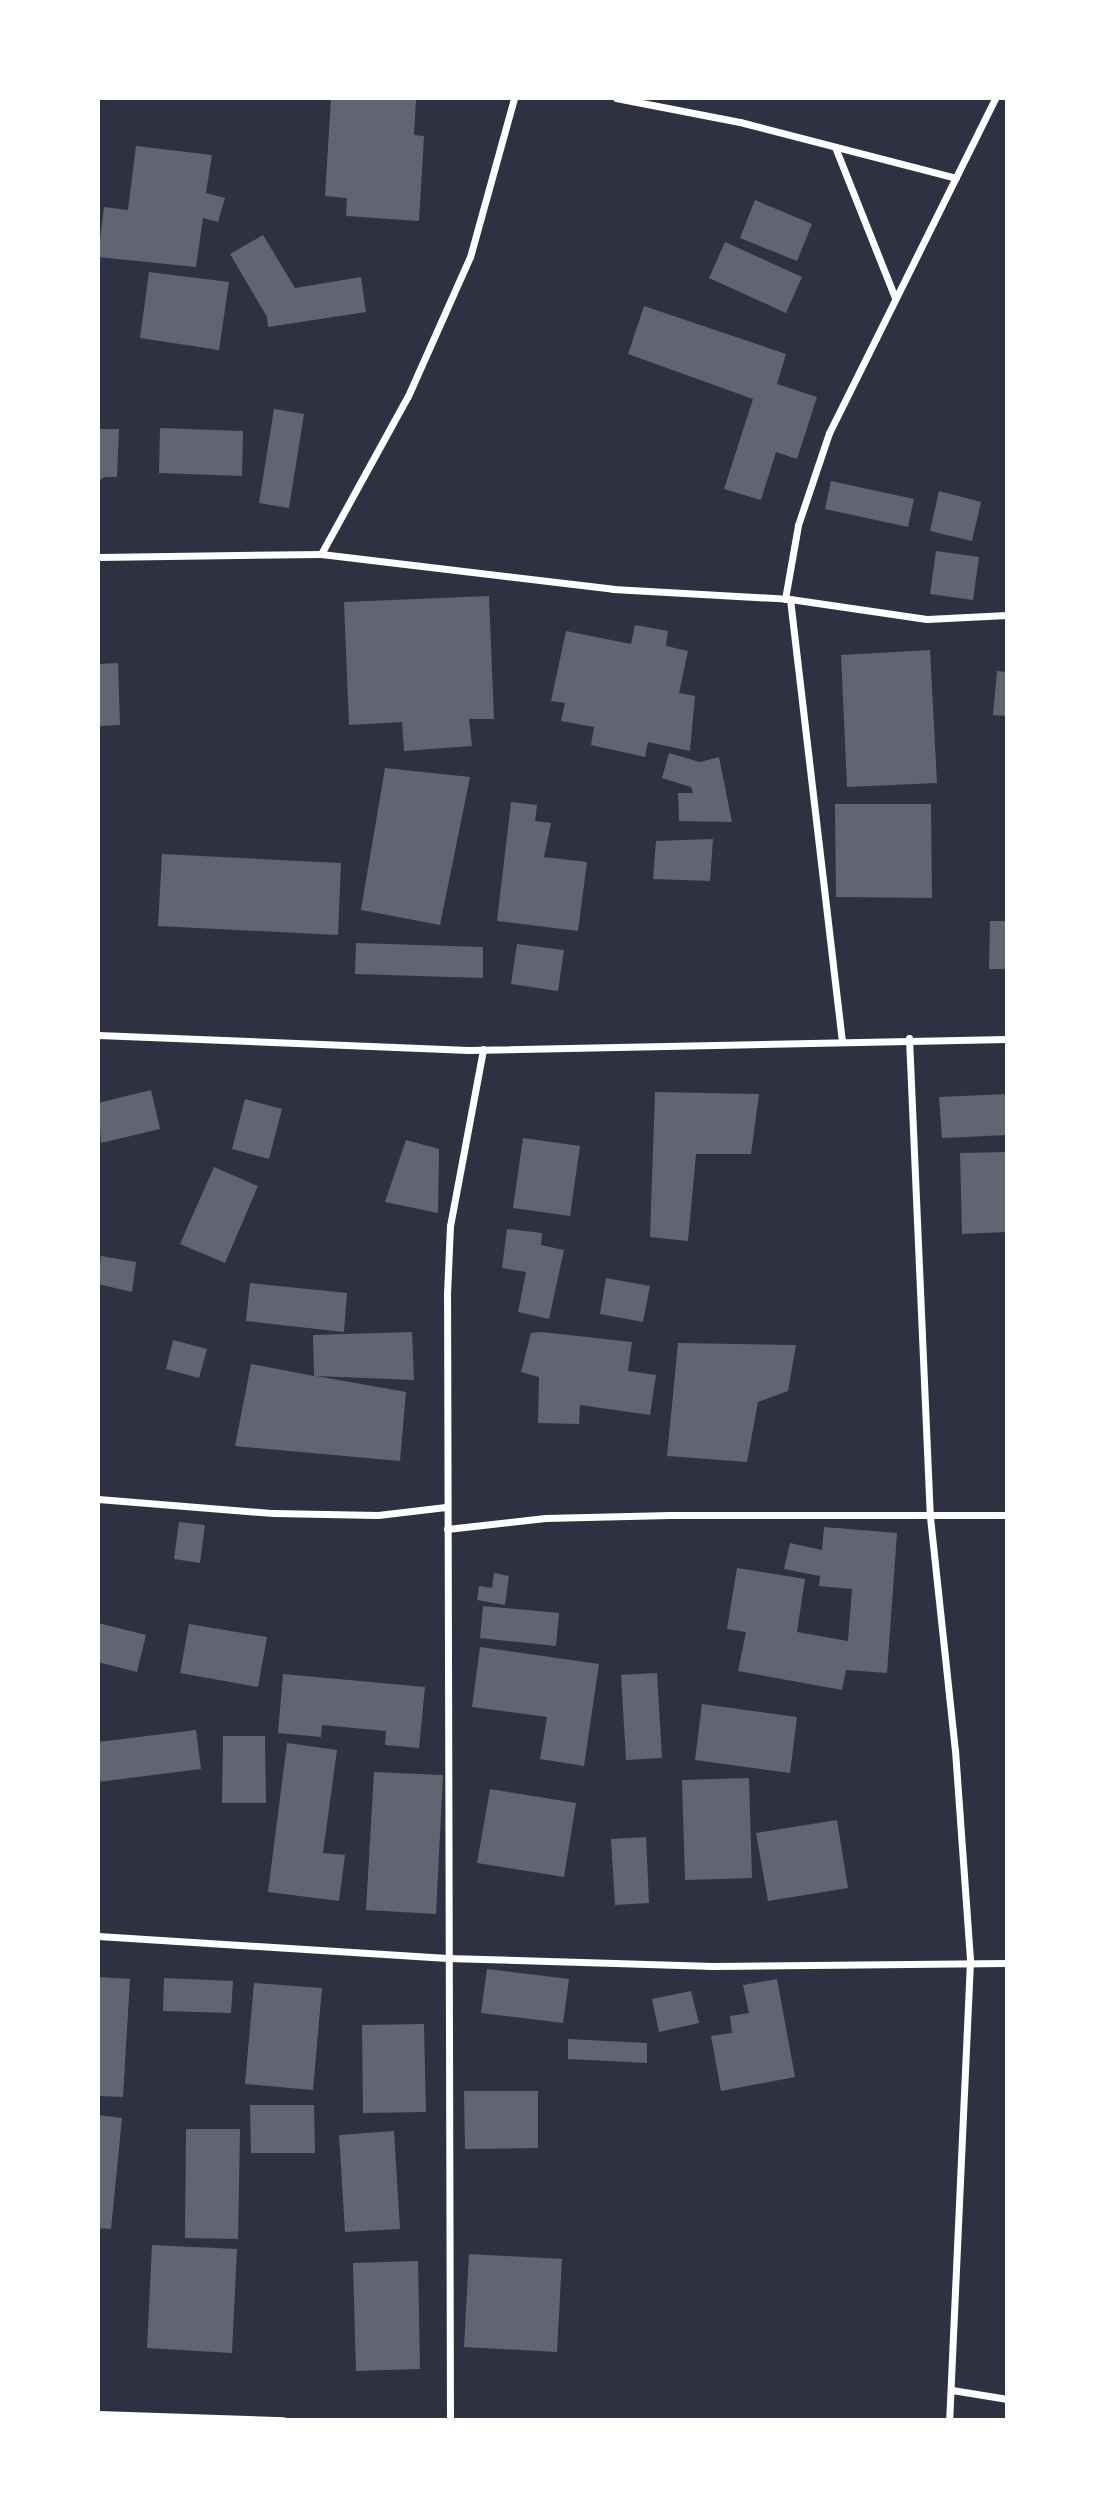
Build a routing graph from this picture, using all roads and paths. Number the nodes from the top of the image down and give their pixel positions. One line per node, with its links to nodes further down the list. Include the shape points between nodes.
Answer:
1 (514, 98): 7 (street, via 470,257 408,396)
2 (616, 98): 4 (street, via 740,122)
3 (995, 98): 5 (street)
4 (835, 147): 5 (street); 6 (street)
5 (956, 178): 6 (street)
6 (895, 298): 9 (street, via 830,433 798,525)
7 (320, 554): 8 (street); 9 (street, via 613,589)
8 (98, 557)
9 (787, 599): 10 (street, via 927,619); 14 (street)
10 (1007, 615)
11 (98, 1035): 15 (street)
12 (909, 1038): 13 (street); 14 (street); 19 (street)
13 (1007, 1038)
14 (842, 1040): 15 (street)
15 (483, 1049): 17 (street, via 450,1226)
16 (98, 1499): 17 (street, via 326,1514 379,1515)
17 (446, 1507): 20 (street)
18 (1007, 1515): 19 (street)
19 (930, 1517): 20 (street, via 545,1518); 23 (street, via 955,1750)
20 (447, 1529): 22 (street)
21 (98, 1936): 22 (street)
22 (447, 1958): 23 (street, via 713,1966); 29 (street)
23 (970, 1961): 24 (street); 25 (street)
24 (1007, 1963)
25 (952, 2390): 26 (street); 30 (street)
26 (1007, 2399)
27 (98, 2414): 28 (street)
28 (283, 2420)
29 (450, 2420)
30 (949, 2420)

